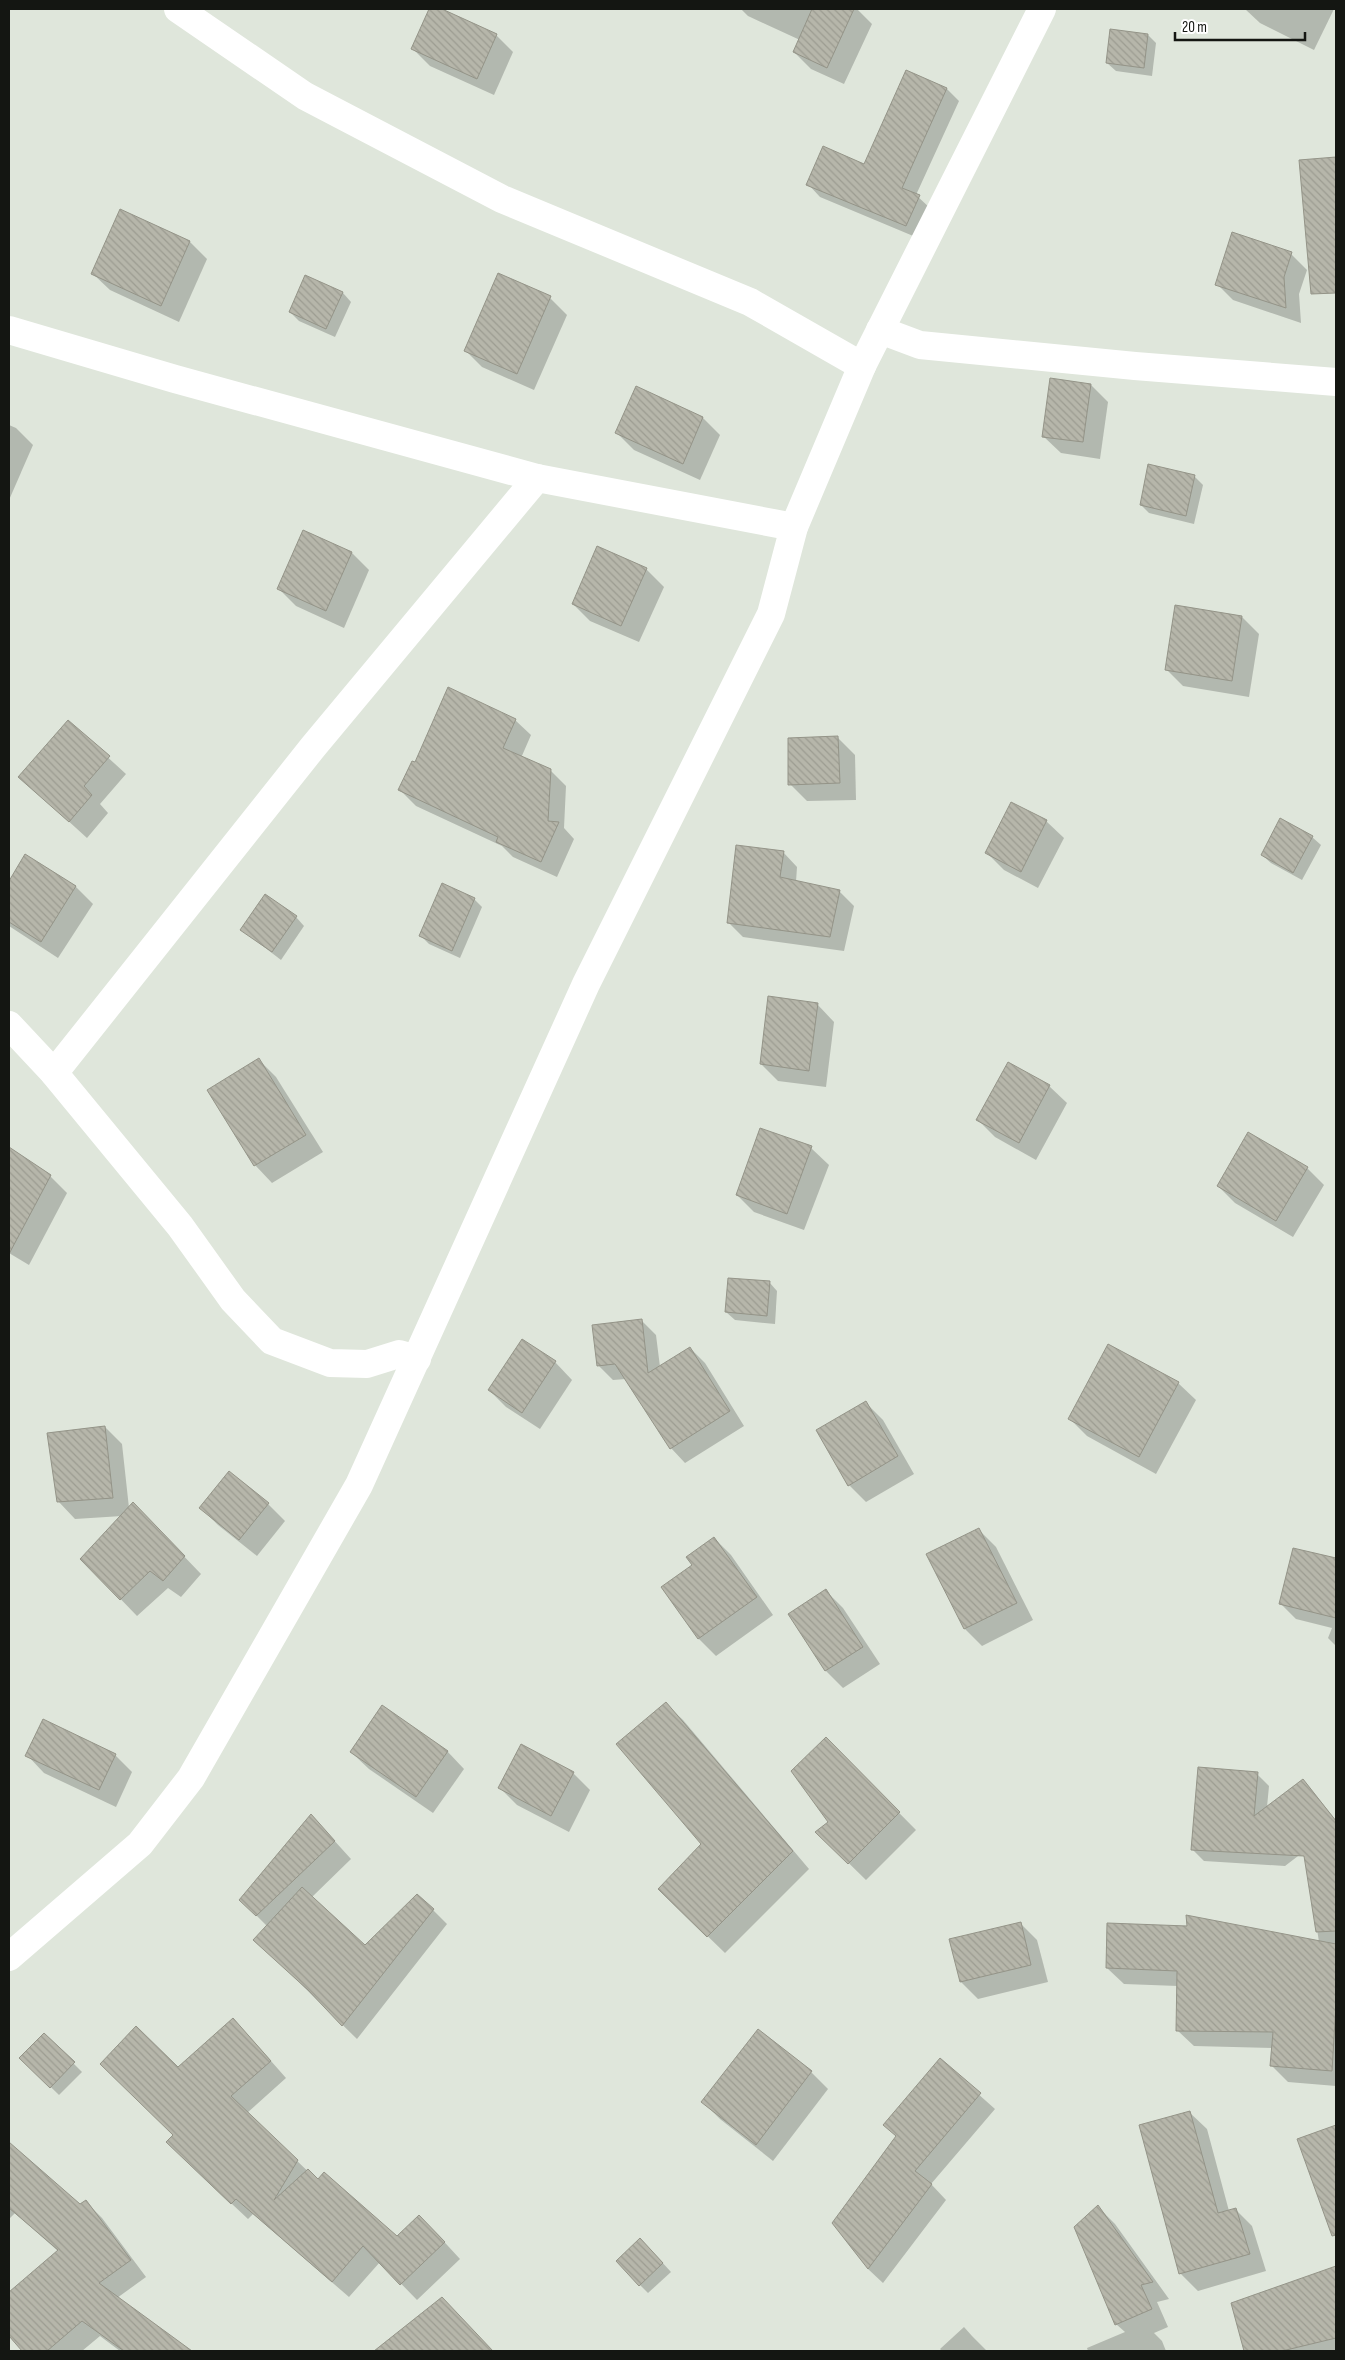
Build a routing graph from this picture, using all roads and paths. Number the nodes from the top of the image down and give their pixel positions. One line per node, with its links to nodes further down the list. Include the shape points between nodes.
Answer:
1 (178, 9): 5 (street, via 305,96 493,195 750,302)
2 (1042, 9): 4 (street)
3 (9, 330): 7 (street)
4 (880, 330): 5 (street); 6 (street, via 920,345)
5 (862, 366): 8 (street)
6 (1336, 382)
7 (537, 478): 8 (street); 10 (street, via 313,748)
8 (794, 527): 11 (street, via 770,614 586,984)
9 (9, 1024): 10 (street)
10 (54, 1073): 11 (street, via 180,1226 233,1300 272,1341 330,1363 367,1364 398,1354)
11 (417, 1359): 12 (street, via 359,1485 191,1778 140,1844)
12 (9, 1957)

